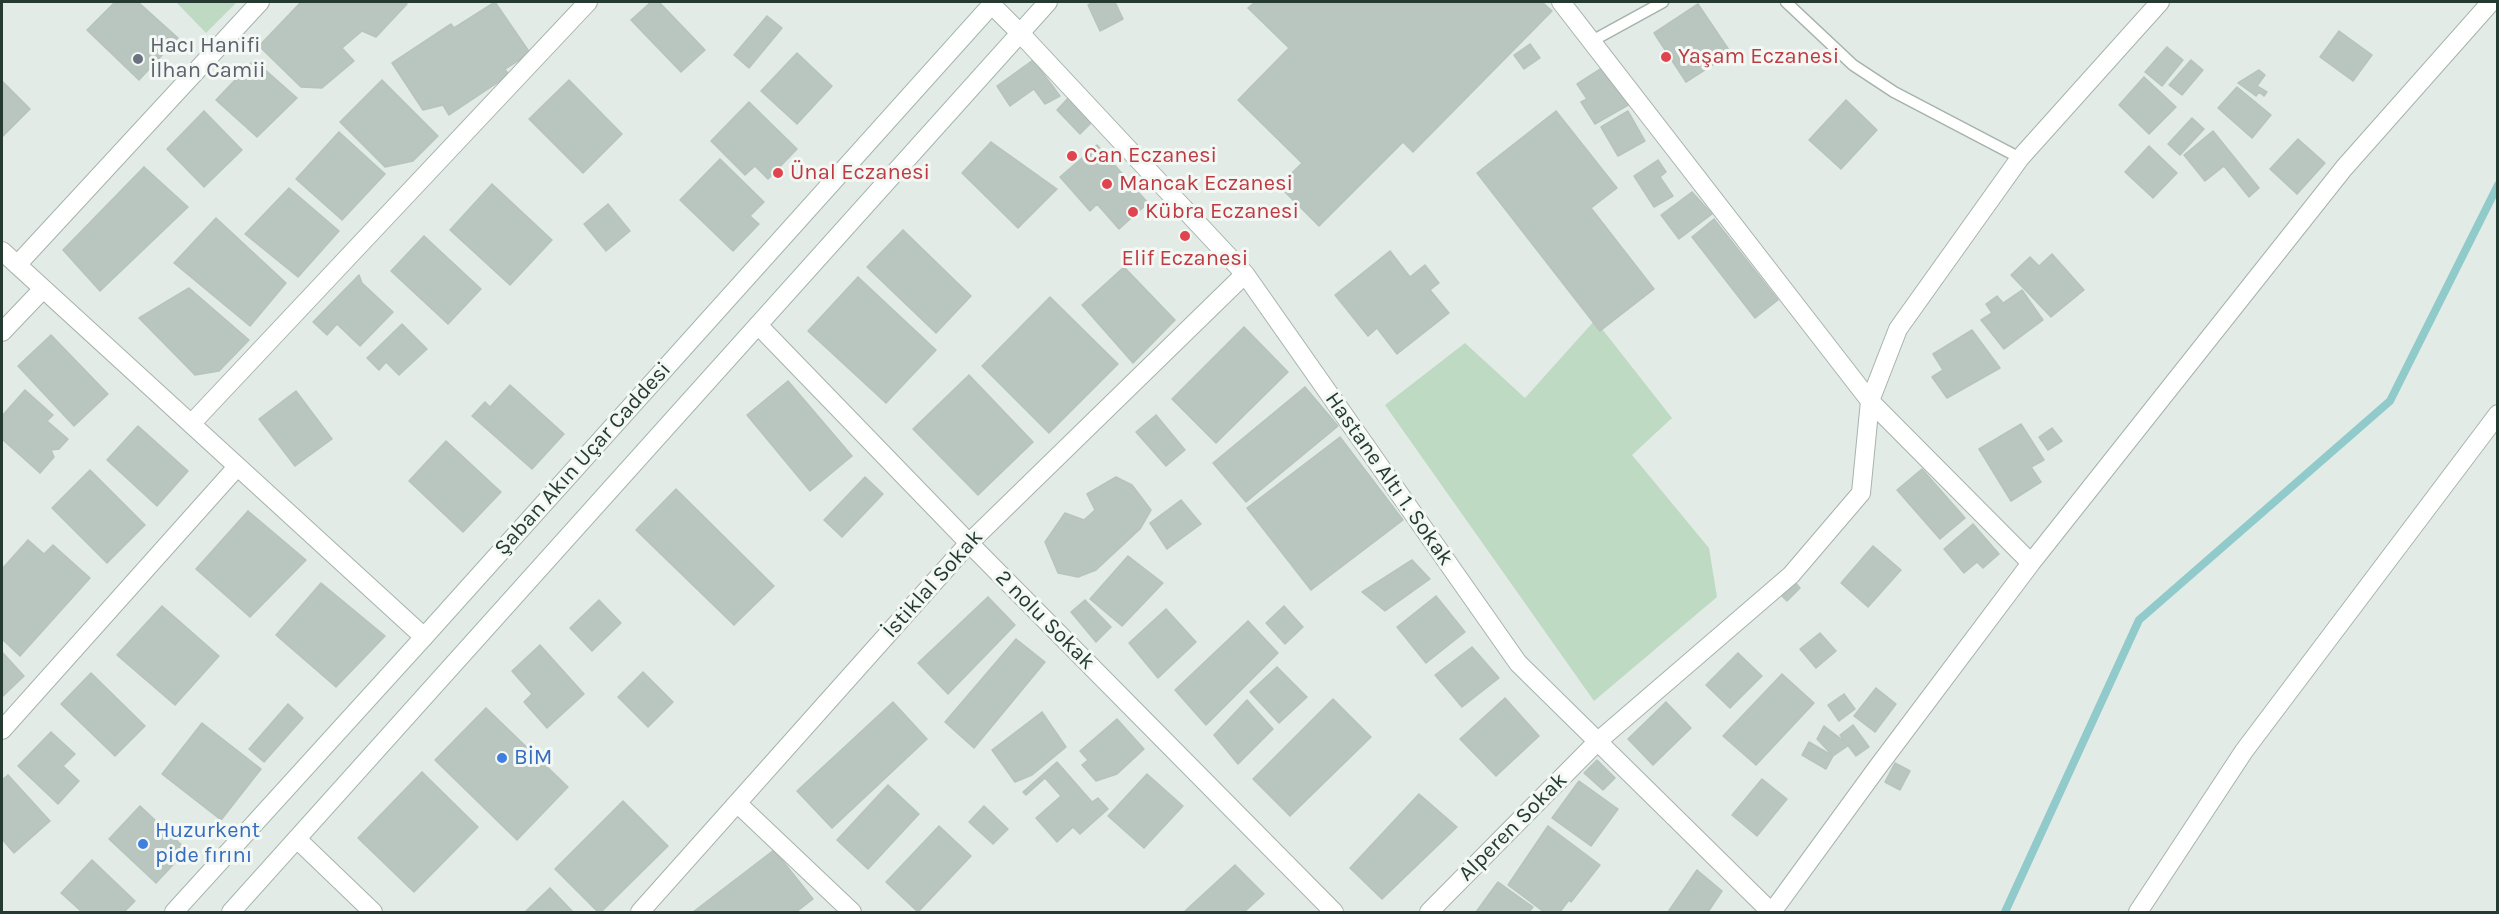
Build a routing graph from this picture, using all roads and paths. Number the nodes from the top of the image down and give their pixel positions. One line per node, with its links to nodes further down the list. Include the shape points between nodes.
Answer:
1 (260, 2): 14 (street)
2 (588, 2): 21 (street)
3 (1048, 2): 10 (street, Şaban Akın Uçar Caddesi)
4 (1561, 2): 11 (street)
5 (1663, 2): 11 (lane)
6 (1786, 2): 12 (lane, via 1854,65 1894,92)
7 (2160, 2): 12 (street, Alperen Sokak)
8 (2491, 2): 24 (street, via 2344,168)
9 (992, 3): 10 (street, Hastane Altı 1. Sokak); 25 (street, Şaban Akın Uçar Caddesi)
10 (1020, 33): 15 (street, Hastane Altı 1. Sokak); 17 (street, Şaban Akın Uçar Caddesi)
11 (1592, 41): 19 (street)
12 (2020, 158): 19 (street, Alperen Sokak, via 1898,329)
13 (2, 251): 14 (street)
14 (17, 265): 16 (street)
15 (1245, 274): 23 (street, İstiklal Sokak); 27 (street, Hastane Altı 1. Sokak, via 1518,663)
16 (43, 289): 18 (street); 21 (street)
17 (758, 325): 23 (street, 2 nolu Sokak); 29 (street, Şaban Akın Uçar Caddesi)
18 (2, 332)
19 (1870, 401): 24 (street); 27 (street, Alperen Sokak, via 1861,493 1791,575)
20 (2498, 414): 38 (street, via 2244,751)
21 (190, 424): 22 (street)
22 (237, 466): 25 (street); 26 (street)
23 (969, 543): 28 (street, İstiklal Sokak); 35 (street, 2 nolu Sokak)
24 (2031, 563): 37 (street)
25 (424, 637): 30 (street, Şaban Akın Uçar Caddesi)
26 (2, 730)
27 (1597, 742): 36 (street, Alperen Sokak); 37 (street, Hastane Altı 1. Sokak)
28 (737, 803): 33 (street, İstiklal Sokak); 34 (street)
29 (297, 839): 31 (street, Şaban Akın Uçar Caddesi); 32 (street)
30 (174, 912)
31 (231, 912)
32 (373, 912)
33 (640, 912)
34 (852, 912)
35 (1334, 912)
36 (1429, 912)
37 (1771, 912)
38 (2138, 912)

